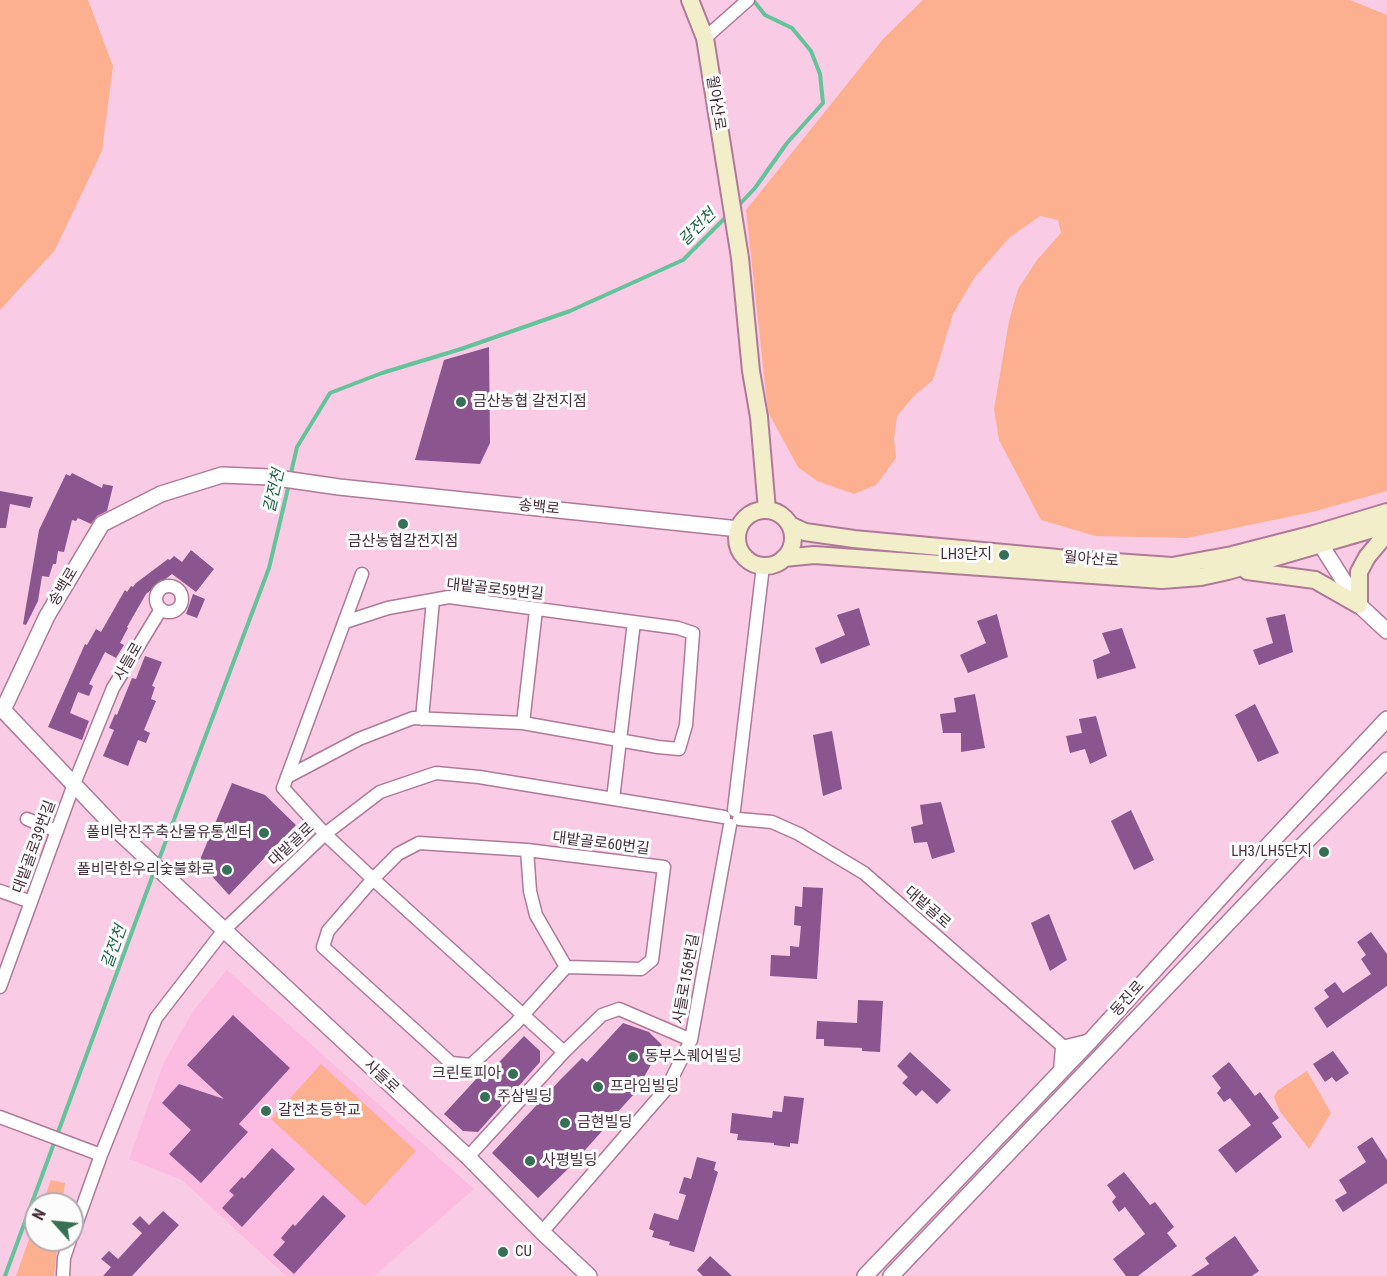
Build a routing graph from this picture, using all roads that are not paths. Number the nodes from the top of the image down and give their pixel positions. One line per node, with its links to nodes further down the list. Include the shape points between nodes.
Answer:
1 (690, 0): 3 (main road, 월아산로)
2 (748, 0): 3 (street)
3 (705, 38): 4 (main road, 월아산로, via 740,258)
4 (767, 510): 6 (main road, via 781,515); 8 (main road, via 753,513)
5 (1387, 512): 10 (main road, 월아산로)
6 (790, 525): 10 (main road, 월아산로, via 805,532 854,539 1172,566); 11 (main road, via 792,547)
7 (1387, 525): 10 (main road)
8 (739, 529): 12 (main road, via 741,550 750,561); 22 (street, 송백로, via 222,475 161,494 102,524 47,616)
9 (1387, 533): 16 (main road, via 1359,572)
10 (1317, 539): 13 (main road); 16 (street)
11 (784, 558): 12 (main road); 13 (main road, via 814,555 1162,580)
12 (764, 566): 31 (street, 사들로156번길)
13 (1228, 571): 16 (main road, via 1315,580)
14 (362, 574): 19 (street)
15 (433, 600): 18 (street, 대밭골로59번길, via 449,597); 19 (street, 대밭골로59번길, via 388,608); 24 (street)
16 (1359, 605): 21 (street)
17 (161, 609): 29 (street, 사들로, via 113,688)
18 (536, 610): 20 (street, 대밭골로59번길); 25 (street)
19 (345, 622): 28 (street)
20 (634, 622): 26 (street); 26 (street, 대밭골로59번길, via 693,633 686,725 679,749)
21 (1387, 632)
22 (2, 713): 29 (street)
23 (1386, 717): 44 (street, 동진로)
24 (422, 719): 25 (street); 28 (street, via 413,718 359,739)
25 (523, 723): 26 (street)
26 (621, 741): 30 (street)
27 (1387, 760): 58 (street, 동진로)
28 (287, 777): 34 (street, via 283,788)
29 (74, 784): 33 (street, 대밭골로39번길); 39 (street, 사들로, via 121,834)
30 (613, 799): 31 (street, 대밭골로); 34 (street, 대밭골로, via 436,773 380,792)
31 (732, 818): 43 (street, 사들로156번길); 45 (street, 대밭골로, via 772,822 864,873)
32 (27, 819): 33 (street)
33 (57, 831): 38 (street, 대밭골로39번길)
34 (326, 834): 36 (street); 39 (street, 대밭골로)
35 (527, 850): 36 (street, 대밭골로60번길, via 419,843 398,854); 40 (street, via 536,915); 40 (street, 대밭골로60번길, via 664,867 652,960 641,969)
36 (373, 879): 42 (street); 42 (street, 대밭골로60번길, via 328,931 323,947 331,955 451,1063 471,1065)
37 (0, 891): 38 (street)
38 (31, 902): 41 (street, 대밭골로39번길)
39 (224, 930): 50 (street, 대밭골로, via 156,1018); 51 (street, 사들로)
40 (566, 967): 42 (street, 대밭골로60번길)
41 (1, 981)
42 (523, 1016): 46 (street)
43 (691, 1040): 46 (street, via 619,1009 602,1015); 53 (street, 사들로156번길, via 667,1088)
44 (1091, 1040): 45 (street); 47 (street, 동진로)
45 (1062, 1047): 47 (street, 대밭골로); 48 (street)
46 (564, 1052): 51 (street)
47 (1074, 1056): 48 (street, 동진로)
48 (1060, 1071): 57 (street, 동진로)
49 (0, 1117): 50 (street)
50 (101, 1155): 52 (street, 대밭골로)
51 (468, 1156): 53 (street, 사들로)
52 (84, 1202)
53 (543, 1232): 56 (street, 사들로)
54 (66, 1252): 55 (street)
55 (63, 1276)
56 (589, 1276)
57 (865, 1276)
58 (891, 1276)

